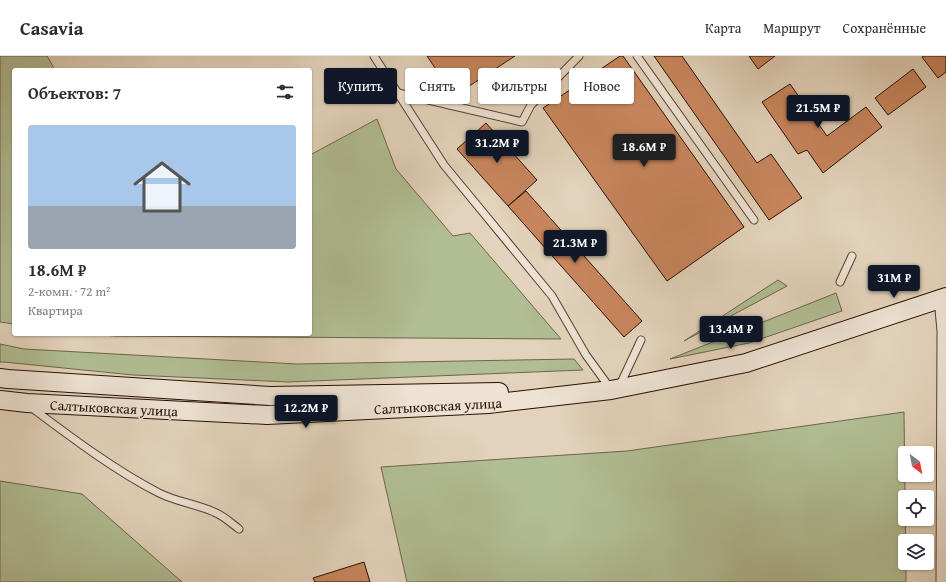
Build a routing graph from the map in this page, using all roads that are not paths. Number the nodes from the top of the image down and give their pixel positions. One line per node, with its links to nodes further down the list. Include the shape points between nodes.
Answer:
1 (374, 56): 4 (lane)
2 (579, 56): 4 (lane, via 531,105 522,122)
3 (637, 56): 5 (lane)
4 (398, 93): 11 (lane, via 444,165 552,296 586,354)
5 (754, 220)
6 (852, 256): 7 (lane)
7 (840, 282)
8 (944, 297): 11 (main road, Салтыковская улица, via 746,363); 14 (street)
9 (641, 340): 11 (lane)
10 (0, 378): 11 (main road, Салтыковская улица, via 270,396)
11 (615, 389): 13 (main road, Салтыковская улица, via 488,404 267,416)
12 (0, 400): 13 (main road, Салтыковская улица)
13 (27, 403): 15 (lane, via 77,441 146,486 170,499 213,511)
14 (945, 513): 16 (street)
15 (239, 529)
16 (943, 582)

